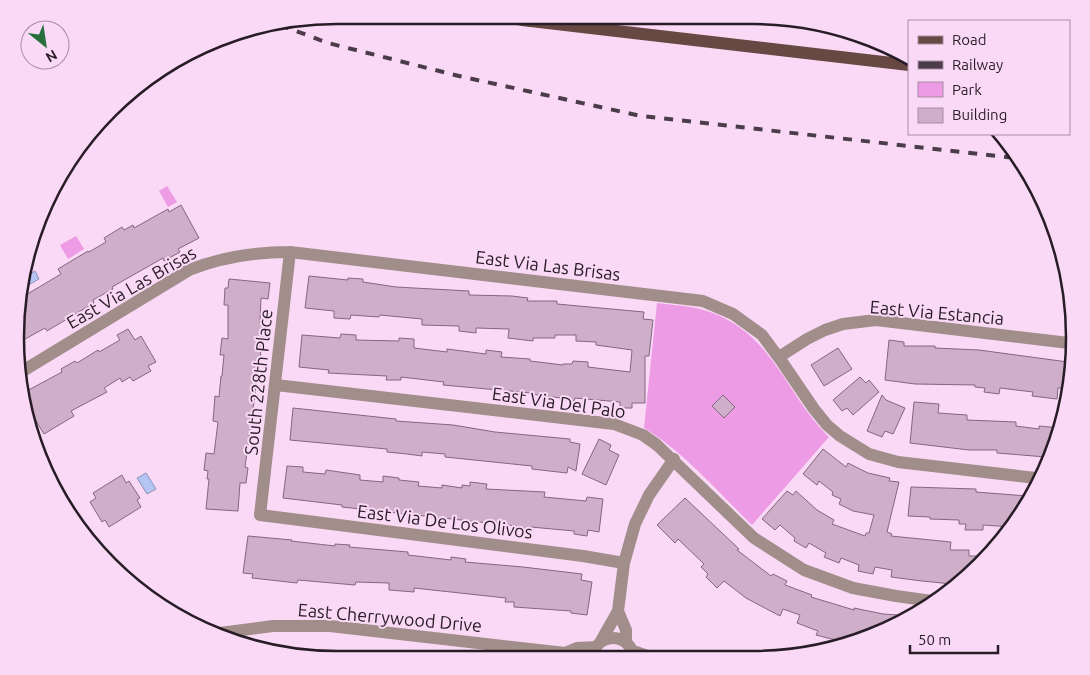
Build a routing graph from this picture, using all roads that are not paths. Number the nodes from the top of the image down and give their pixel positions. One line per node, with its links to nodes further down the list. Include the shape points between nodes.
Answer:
1 (556, 24): 2 (main road)
2 (907, 65)
3 (290, 252): 5 (street, East Via Las Brisas, via 703,301 748,324 762,335); 6 (street, East Via Las Brisas, via 232,256 189,270); 7 (street, South 228th Place)
4 (1066, 343): 5 (street, East Via Estancia, via 876,320 825,330)
5 (779, 357): 9 (street, East Via Las Brisas, via 827,425 869,454 898,462)
6 (25, 369)
7 (276, 385): 8 (street, East Via Del Palo, via 614,424 643,435); 10 (street, South 228th Place)
8 (674, 459): 11 (street, via 642,509); 12 (street, East Via Del Palo, via 754,538 804,570 853,588)
9 (1033, 478)
10 (260, 515): 11 (street, East Via De Los Olivos)
11 (624, 563): 13 (street)
12 (925, 599)
13 (618, 611): 15 (street); 18 (street)
14 (229, 632): 16 (street, East Cherrywood Drive, via 273,626 322,626)
15 (596, 649): 17 (street, via 577,648); 18 (street, via 606,639 616,638)
16 (527, 651)
17 (574, 651)
18 (631, 651)

